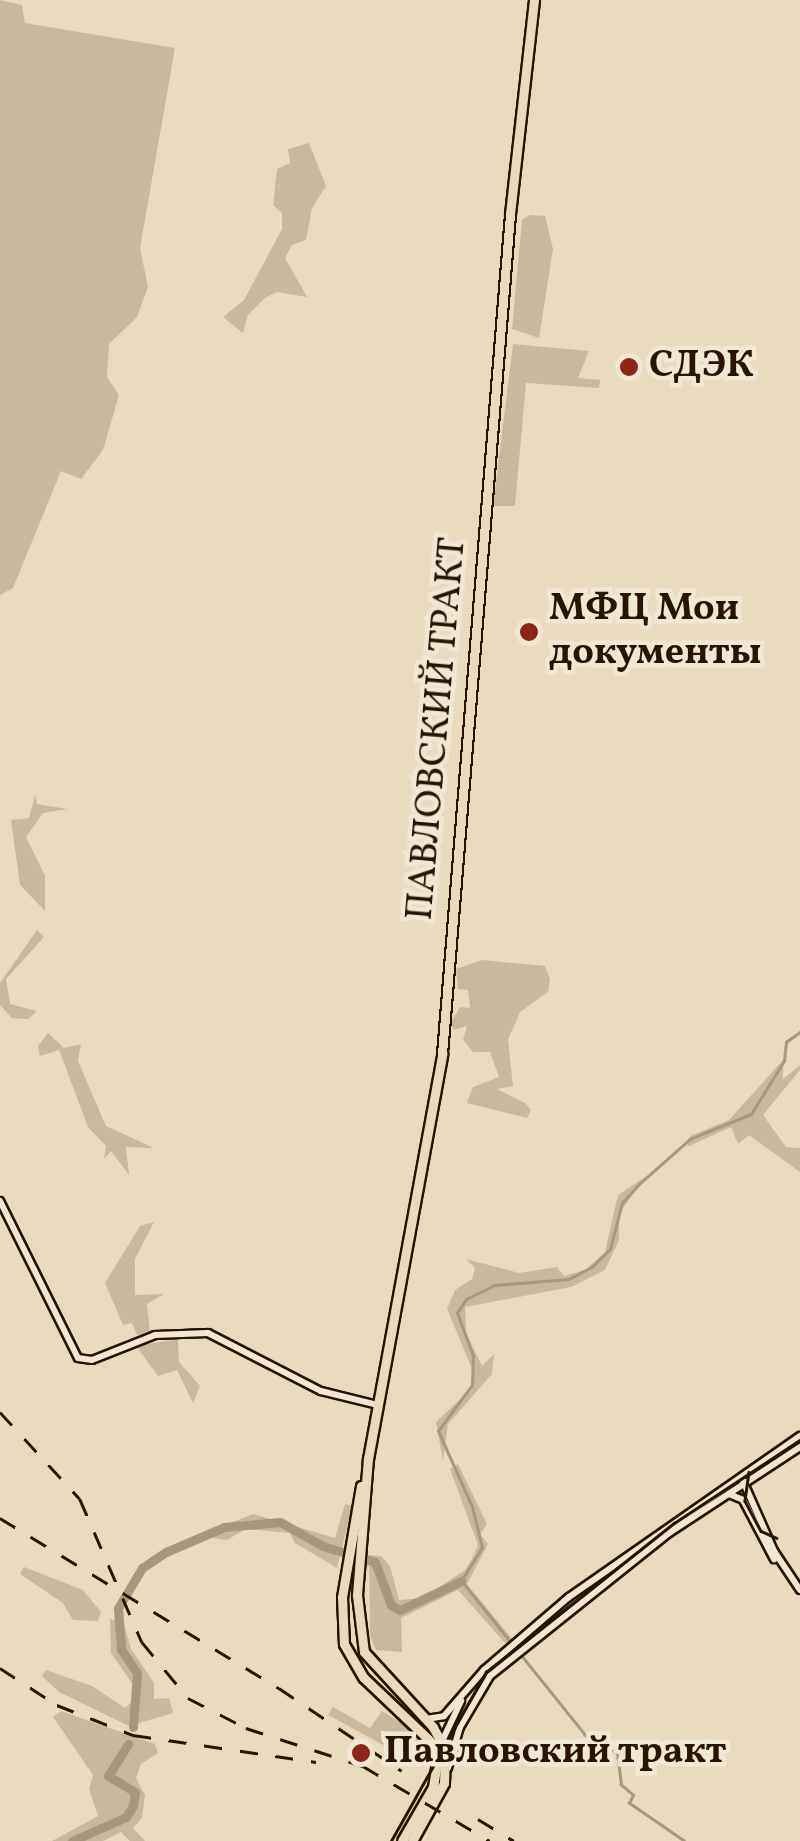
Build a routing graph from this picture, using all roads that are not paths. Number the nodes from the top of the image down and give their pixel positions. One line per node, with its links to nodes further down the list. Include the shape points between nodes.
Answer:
1 (534, 0): 3 (main road, ПАВЛОВСКИЙ ТРАКТ, via 510,214 442,1054)
2 (0, 1201): 3 (main road, via 76,1357 92,1360 166,1333 216,1336 321,1391)
3 (378, 1405): 11 (main road, ПАВЛОВСКИЙ ТРАКТ)
4 (800, 1436): 6 (main road)
5 (800, 1447): 7 (main road)
6 (739, 1475): 7 (main road); 8 (main road); 16 (main road)
7 (744, 1483): 8 (main road); 14 (main road)
8 (736, 1488): 9 (main road); 10 (main road)
9 (725, 1495): 10 (main road); 16 (main road)
10 (740, 1497): 14 (main road)
11 (356, 1537): 12 (main road, ПАВЛОВСКИЙ ТРАКТ); 13 (main road, ПАВЛОВСКИЙ ТРАКТ)
12 (346, 1570): 13 (main road); 21 (main road, ПАВЛОВСКИЙ ТРАКТ, via 340,1619 347,1652)
13 (359, 1571): 19 (main road, ПАВЛОВСКИЙ ТРАКТ, via 357,1627 364,1652)
14 (788, 1574): 15 (main road)
15 (800, 1590)
16 (525, 1639): 17 (main road)
17 (512, 1650): 18 (main road); 20 (main road, via 486,1680)
18 (466, 1691): 19 (main road, via 444,1716); 21 (main road)
19 (425, 1718): 21 (main road, ПАВЛОВСКИЙ ТРАКТ)
20 (456, 1738): 21 (main road); 22 (main road)
21 (439, 1748): 22 (main road)
22 (441, 1770): 23 (main road)
23 (406, 1840)

